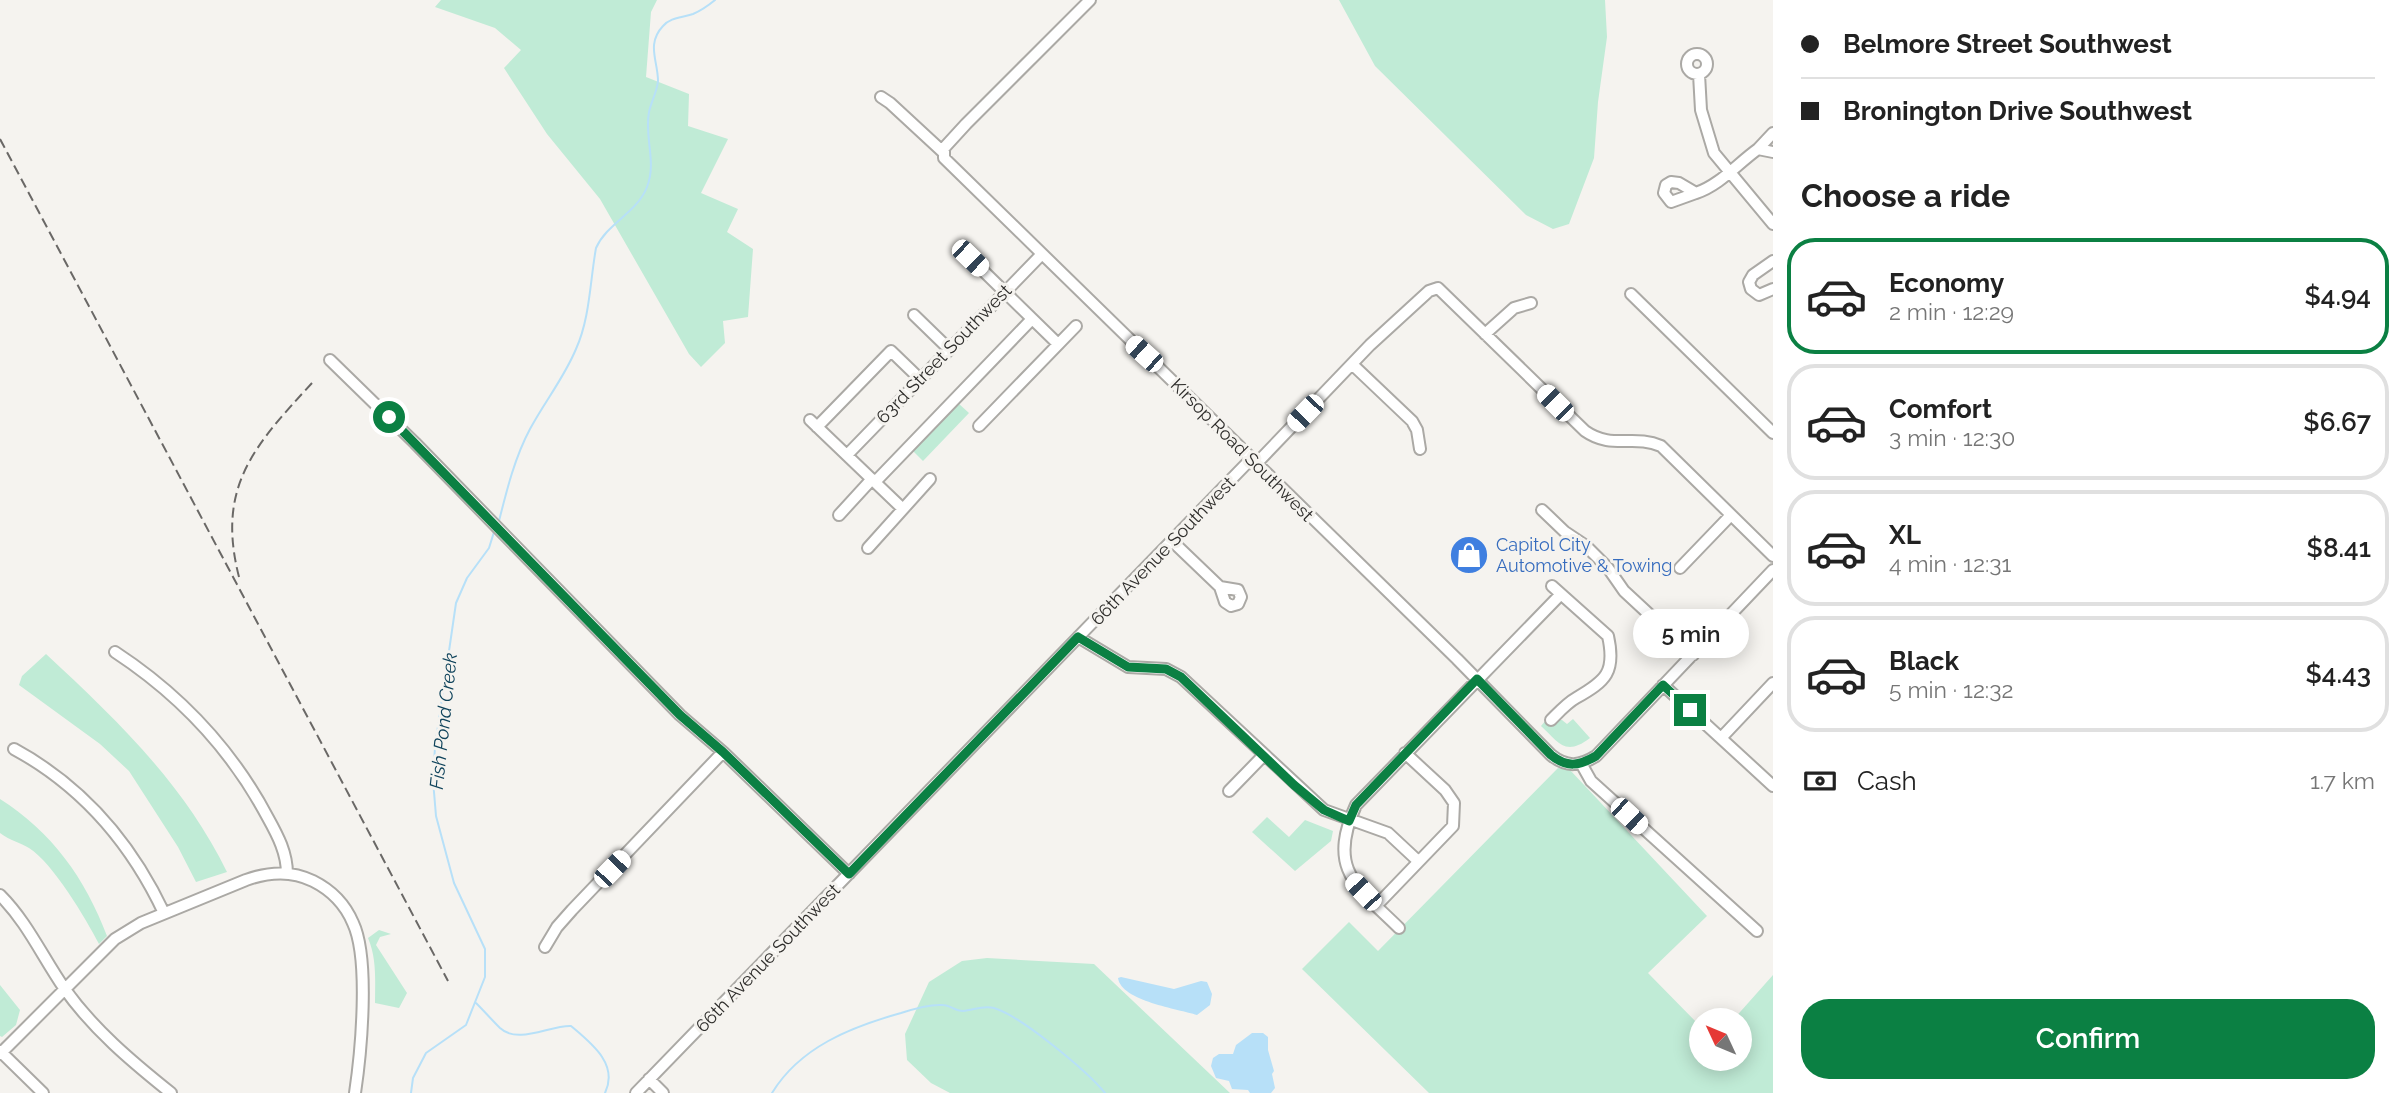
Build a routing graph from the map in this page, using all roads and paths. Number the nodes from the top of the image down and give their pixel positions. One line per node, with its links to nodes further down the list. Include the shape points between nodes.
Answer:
1 (1090, 0): 6 (street)
2 (1699, 74): 8 (street, via 1707,135)
3 (881, 97): 6 (street, Kirsop Road Southwest)
4 (1773, 133): 5 (street)
5 (1758, 149): 7 (street); 8 (street)
6 (943, 152): 11 (street, Kirsop Road Southwest, via 946,161)
7 (1773, 152)
8 (1728, 172): 9 (street); 10 (street)
9 (1696, 193)
10 (1773, 224)
11 (1042, 254): 15 (street, 63rd Street Southwest); 31 (street, Kirsop Road Southwest)
12 (970, 258): 15 (street)
13 (1773, 261): 14 (street, via 1749,282 1759,295)
14 (1773, 289)
15 (1004, 292): 19 (street); 23 (street, 63rd Street Southwest)
16 (1631, 294): 28 (street)
17 (1531, 303): 21 (street, via 1514,308)
18 (914, 314): 23 (street)
19 (1032, 319): 22 (street); 33 (street)
20 (1076, 326): 22 (street)
21 (1485, 334): 25 (street, 66th Avenue Southwest, via 1435,288); 37 (street, via 1585,431 1620,448 1648,442 1661,446)
22 (1058, 344): 27 (street)
23 (949, 349): 26 (street, 63rd Street Southwest)
24 (330, 360): 53 (street, via 680,715)
25 (1352, 365): 29 (street, via 1412,421); 31 (street, 66th Avenue Southwest)
26 (920, 379): 30 (street, 63rd Street Southwest); 30 (street, via 891,351 814,424)
27 (979, 426)
28 (1773, 433)
29 (1420, 449)
30 (847, 455): 33 (street)
31 (1253, 462): 38 (street, 66th Avenue Southwest); 47 (street, Kirsop Road Southwest)
32 (930, 479): 34 (street)
33 (874, 480): 34 (street); 36 (street)
34 (903, 509): 39 (street)
35 (1542, 510): 46 (street, via 1586,546 1624,590)
36 (839, 515)
37 (1731, 515): 40 (street); 41 (street)
38 (1172, 541): 43 (street); 44 (street, 66th Avenue Southwest)
39 (868, 548)
40 (1773, 556)
41 (1680, 568)
42 (1773, 570): 46 (street)
43 (1220, 587)
44 (1078, 637): 55 (street, via 1128,667 1166,669 1181,677); 62 (street, 66th Avenue Southwest)
45 (115, 652): 61 (street, via 176,698 226,753 275,830)
46 (1693, 654): 49 (street)
47 (1477, 679): 50 (street, via 1556,590 1608,636 1611,649 1609,671 1594,690 1573,700); 54 (street); 56 (street, Kirsop Road Southwest, via 1558,761)
48 (1773, 683): 51 (street)
49 (1663, 685): 51 (street); 56 (street, via 1602,751)
50 (1551, 720)
51 (1722, 737): 57 (street)
52 (14, 749): 65 (street, via 64,781 99,814 128,849)
53 (723, 752): 62 (street); 68 (street, via 572,910)
54 (1405, 753): 59 (street, via 1356,805); 60 (street, via 1454,803 1453,826)
55 (1263, 756): 58 (street); 59 (street, via 1324,810)
56 (1582, 765): 67 (street, via 1591,781)
57 (1773, 786)
58 (1229, 791)
59 (1349, 821): 60 (street, via 1388,833); 64 (street, via 1343,856 1350,878)
60 (1418, 861): 64 (street)
61 (288, 874): 65 (street, via 259,876); 74 (street, via 308,879 331,893 346,909 356,931 362,1008)
62 (849, 874): 71 (street, 66th Avenue Southwest)
63 (0, 895): 69 (street, via 22,920)
64 (1376, 906): 66 (street)
65 (164, 913): 69 (street, via 115,939)
66 (1399, 928)
67 (1757, 931)
68 (545, 947)
69 (64, 988): 70 (street); 73 (street, via 103,1035)
70 (0, 1053): 72 (street)
71 (649, 1079): 75 (street, 66th Avenue Southwest); 76 (street)
72 (43, 1093)
73 (171, 1093)
74 (355, 1093)
75 (636, 1093)
76 (663, 1093)

